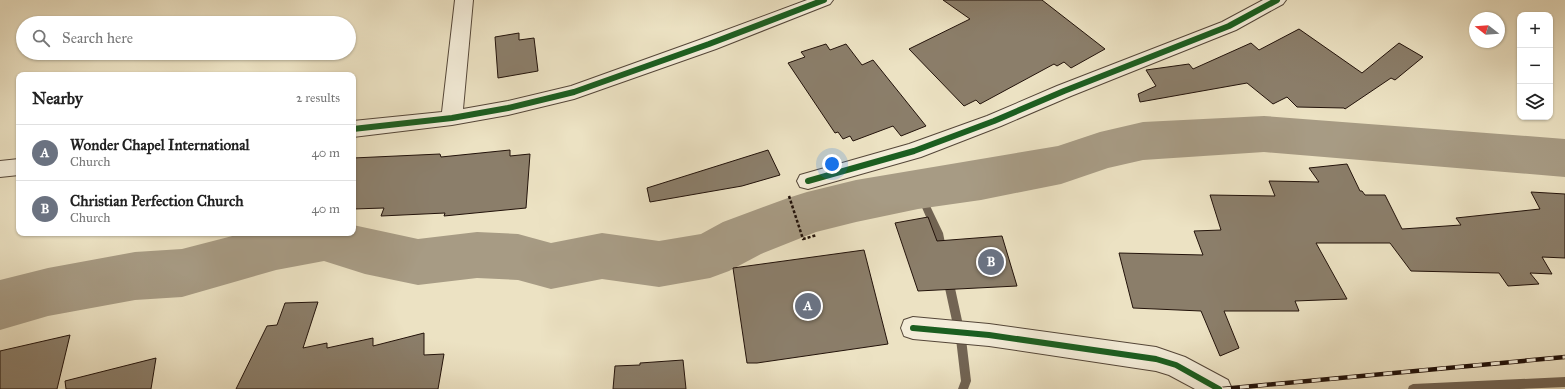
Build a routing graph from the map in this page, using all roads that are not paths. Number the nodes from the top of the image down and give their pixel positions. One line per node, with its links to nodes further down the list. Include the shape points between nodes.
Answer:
1 (464, 0): 4 (street)
2 (824, 0): 4 (street, via 574,92)
3 (1277, 0): 8 (street, via 1229,26 994,121 914,151)
4 (452, 118): 5 (street)
5 (356, 129)
6 (16, 167): 7 (street)
7 (0, 169)
8 (808, 182)
9 (913, 328): 10 (street, via 989,335 1156,359 1176,365)
10 (1219, 389)

